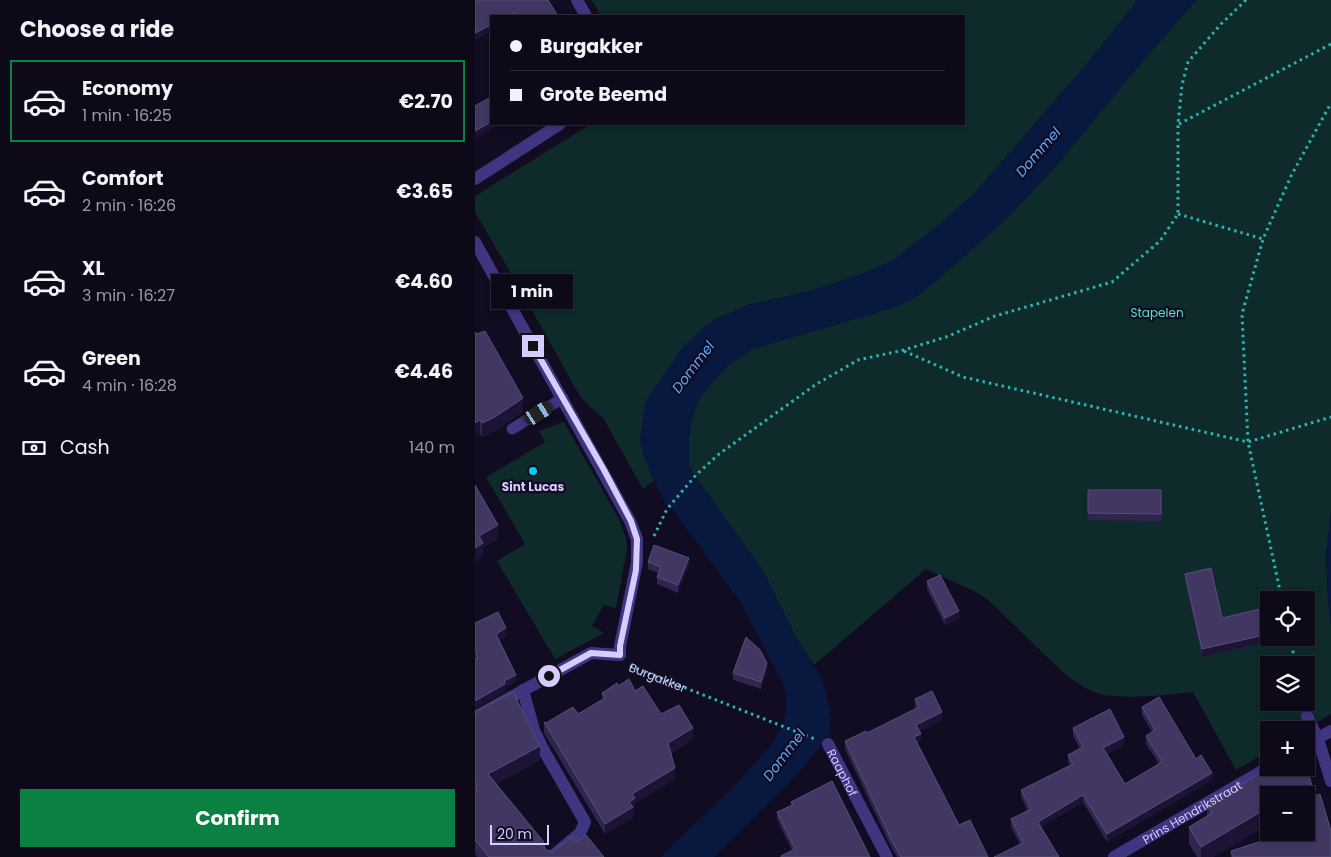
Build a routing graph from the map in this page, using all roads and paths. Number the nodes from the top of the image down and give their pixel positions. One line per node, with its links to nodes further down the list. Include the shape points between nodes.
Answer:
1 (577, 0): 3 (street)
2 (1246, 0): 6 (path, via 1188,62)
3 (585, 15)
4 (1331, 44): 6 (path)
5 (1331, 103): 10 (path, via 1291,176)
6 (1178, 124): 9 (path)
7 (558, 125): 8 (street)
8 (475, 179)
9 (1178, 214): 10 (path); 12 (path, via 1160,241 1112,282 995,316 946,337)
10 (1263, 239): 16 (path, via 1242,314)
11 (475, 242): 13 (street)
12 (904, 350): 16 (path, via 963,377); 17 (path, via 858,360 815,385 719,454)
13 (563, 398): 15 (lane); 19 (street, via 631,521 637,539 636,570)
14 (1331, 417): 16 (path)
15 (513, 429)
16 (1248, 442): 18 (path)
17 (667, 509)
18 (1280, 591)
19 (620, 655): 20 (street, Burgakker, via 591,653); 23 (path, Burgakker, via 630,666)
20 (523, 690): 21 (street, Burgakker); 31 (street, via 534,730 585,822 580,834)
21 (475, 716)
22 (1307, 716): 24 (street)
23 (770, 720): 27 (path, Raaphof)
24 (1308, 721)
25 (1331, 731): 26 (street)
26 (1315, 740)
27 (828, 744): 32 (street, Raaphof)
28 (1315, 748): 30 (street)
29 (1260, 771): 33 (street, Prins Hendrikstraat)
30 (1331, 781)
31 (551, 857)
32 (887, 857)
33 (1114, 857)

